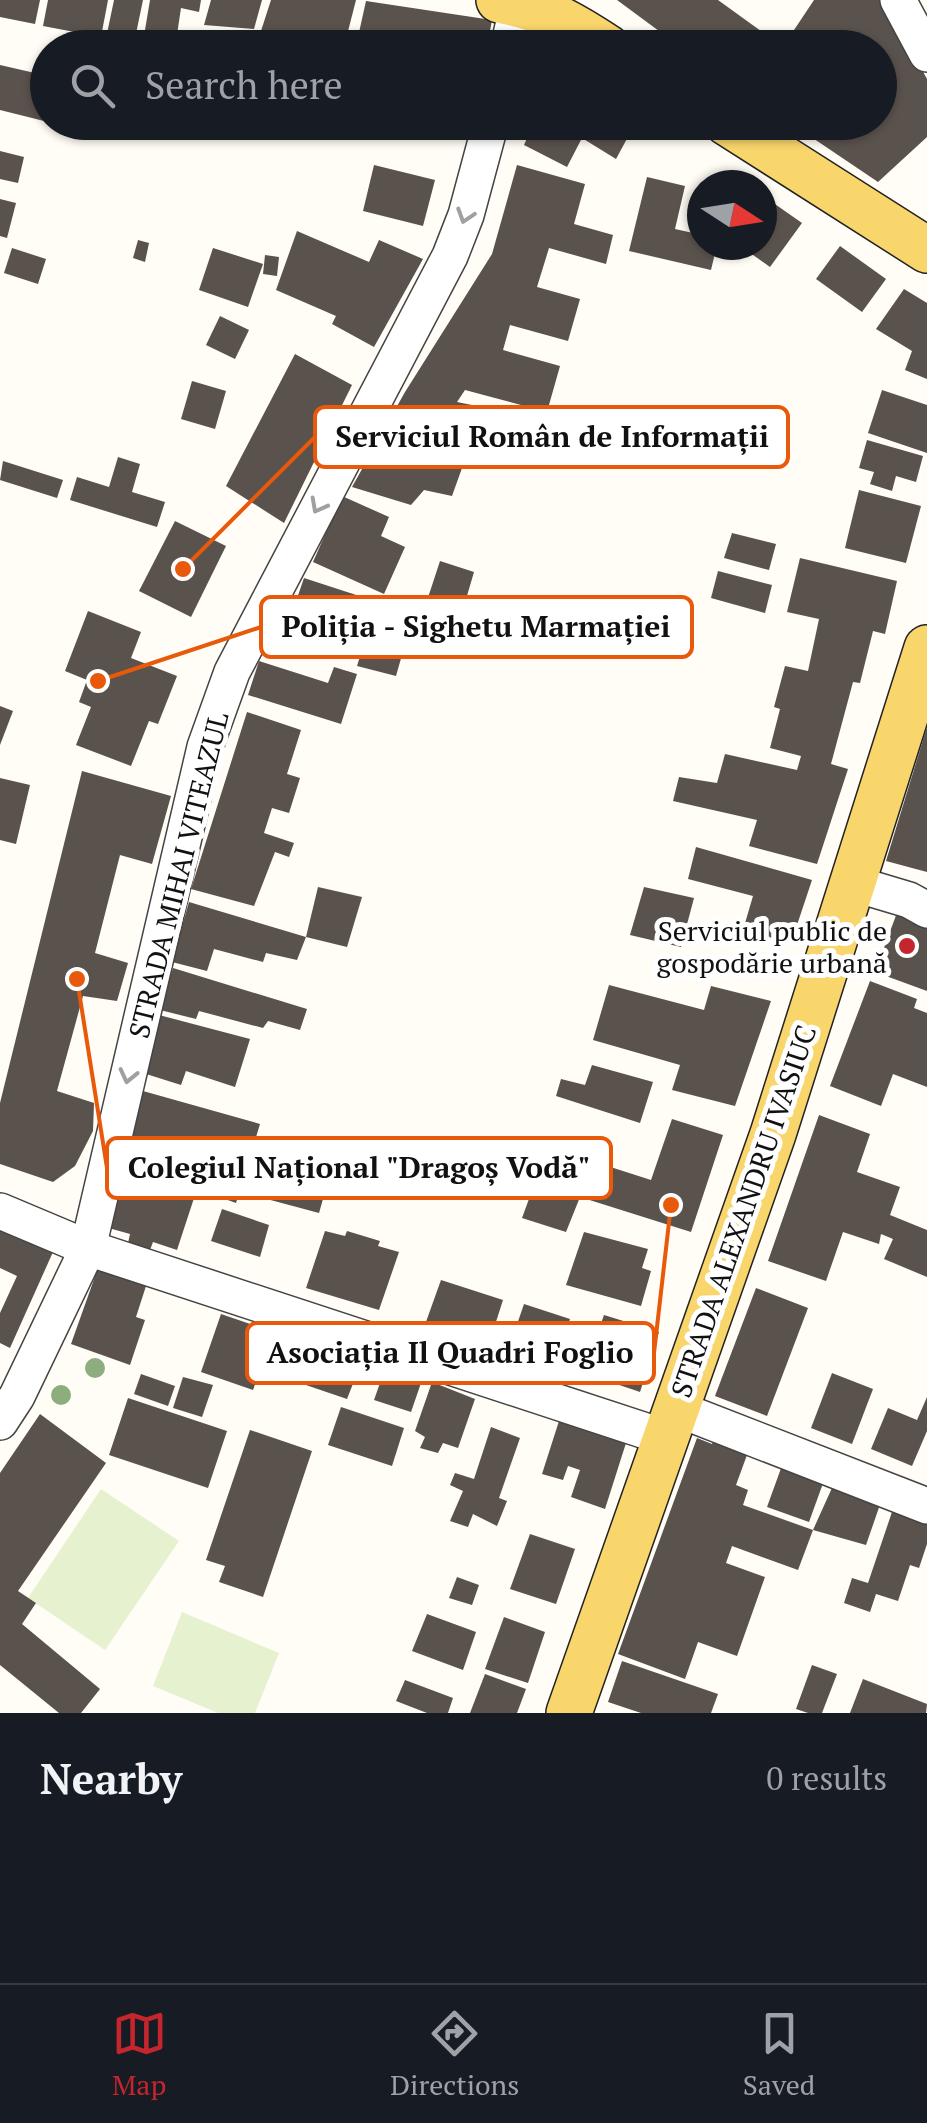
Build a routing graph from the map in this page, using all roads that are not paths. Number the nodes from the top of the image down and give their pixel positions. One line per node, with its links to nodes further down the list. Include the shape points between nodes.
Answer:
1 (898, 0): 5 (street)
2 (512, 1): 3 (street); 4 (main road)
3 (510, 30)
4 (580, 30)
5 (927, 54)
6 (485, 140): 13 (street, STRADA MIHAI VITEAZUL, one-way to 13, via 450,256 223,695)
7 (754, 140): 8 (main road)
8 (927, 250)
9 (927, 648): 10 (main road, STRADA ALEXANDRU IVASIUC)
10 (852, 884): 11 (street); 15 (main road, STRADA ALEXANDRU IVASIUC)
11 (927, 910)
12 (0, 1210): 13 (street)
13 (88, 1248): 14 (street, STRADA MIHAI VITEAZUL); 15 (street)
14 (0, 1422)
15 (670, 1422): 16 (street); 17 (main road, STRADA ALEXANDRU IVASIUC)
16 (927, 1506)
17 (568, 1713)

